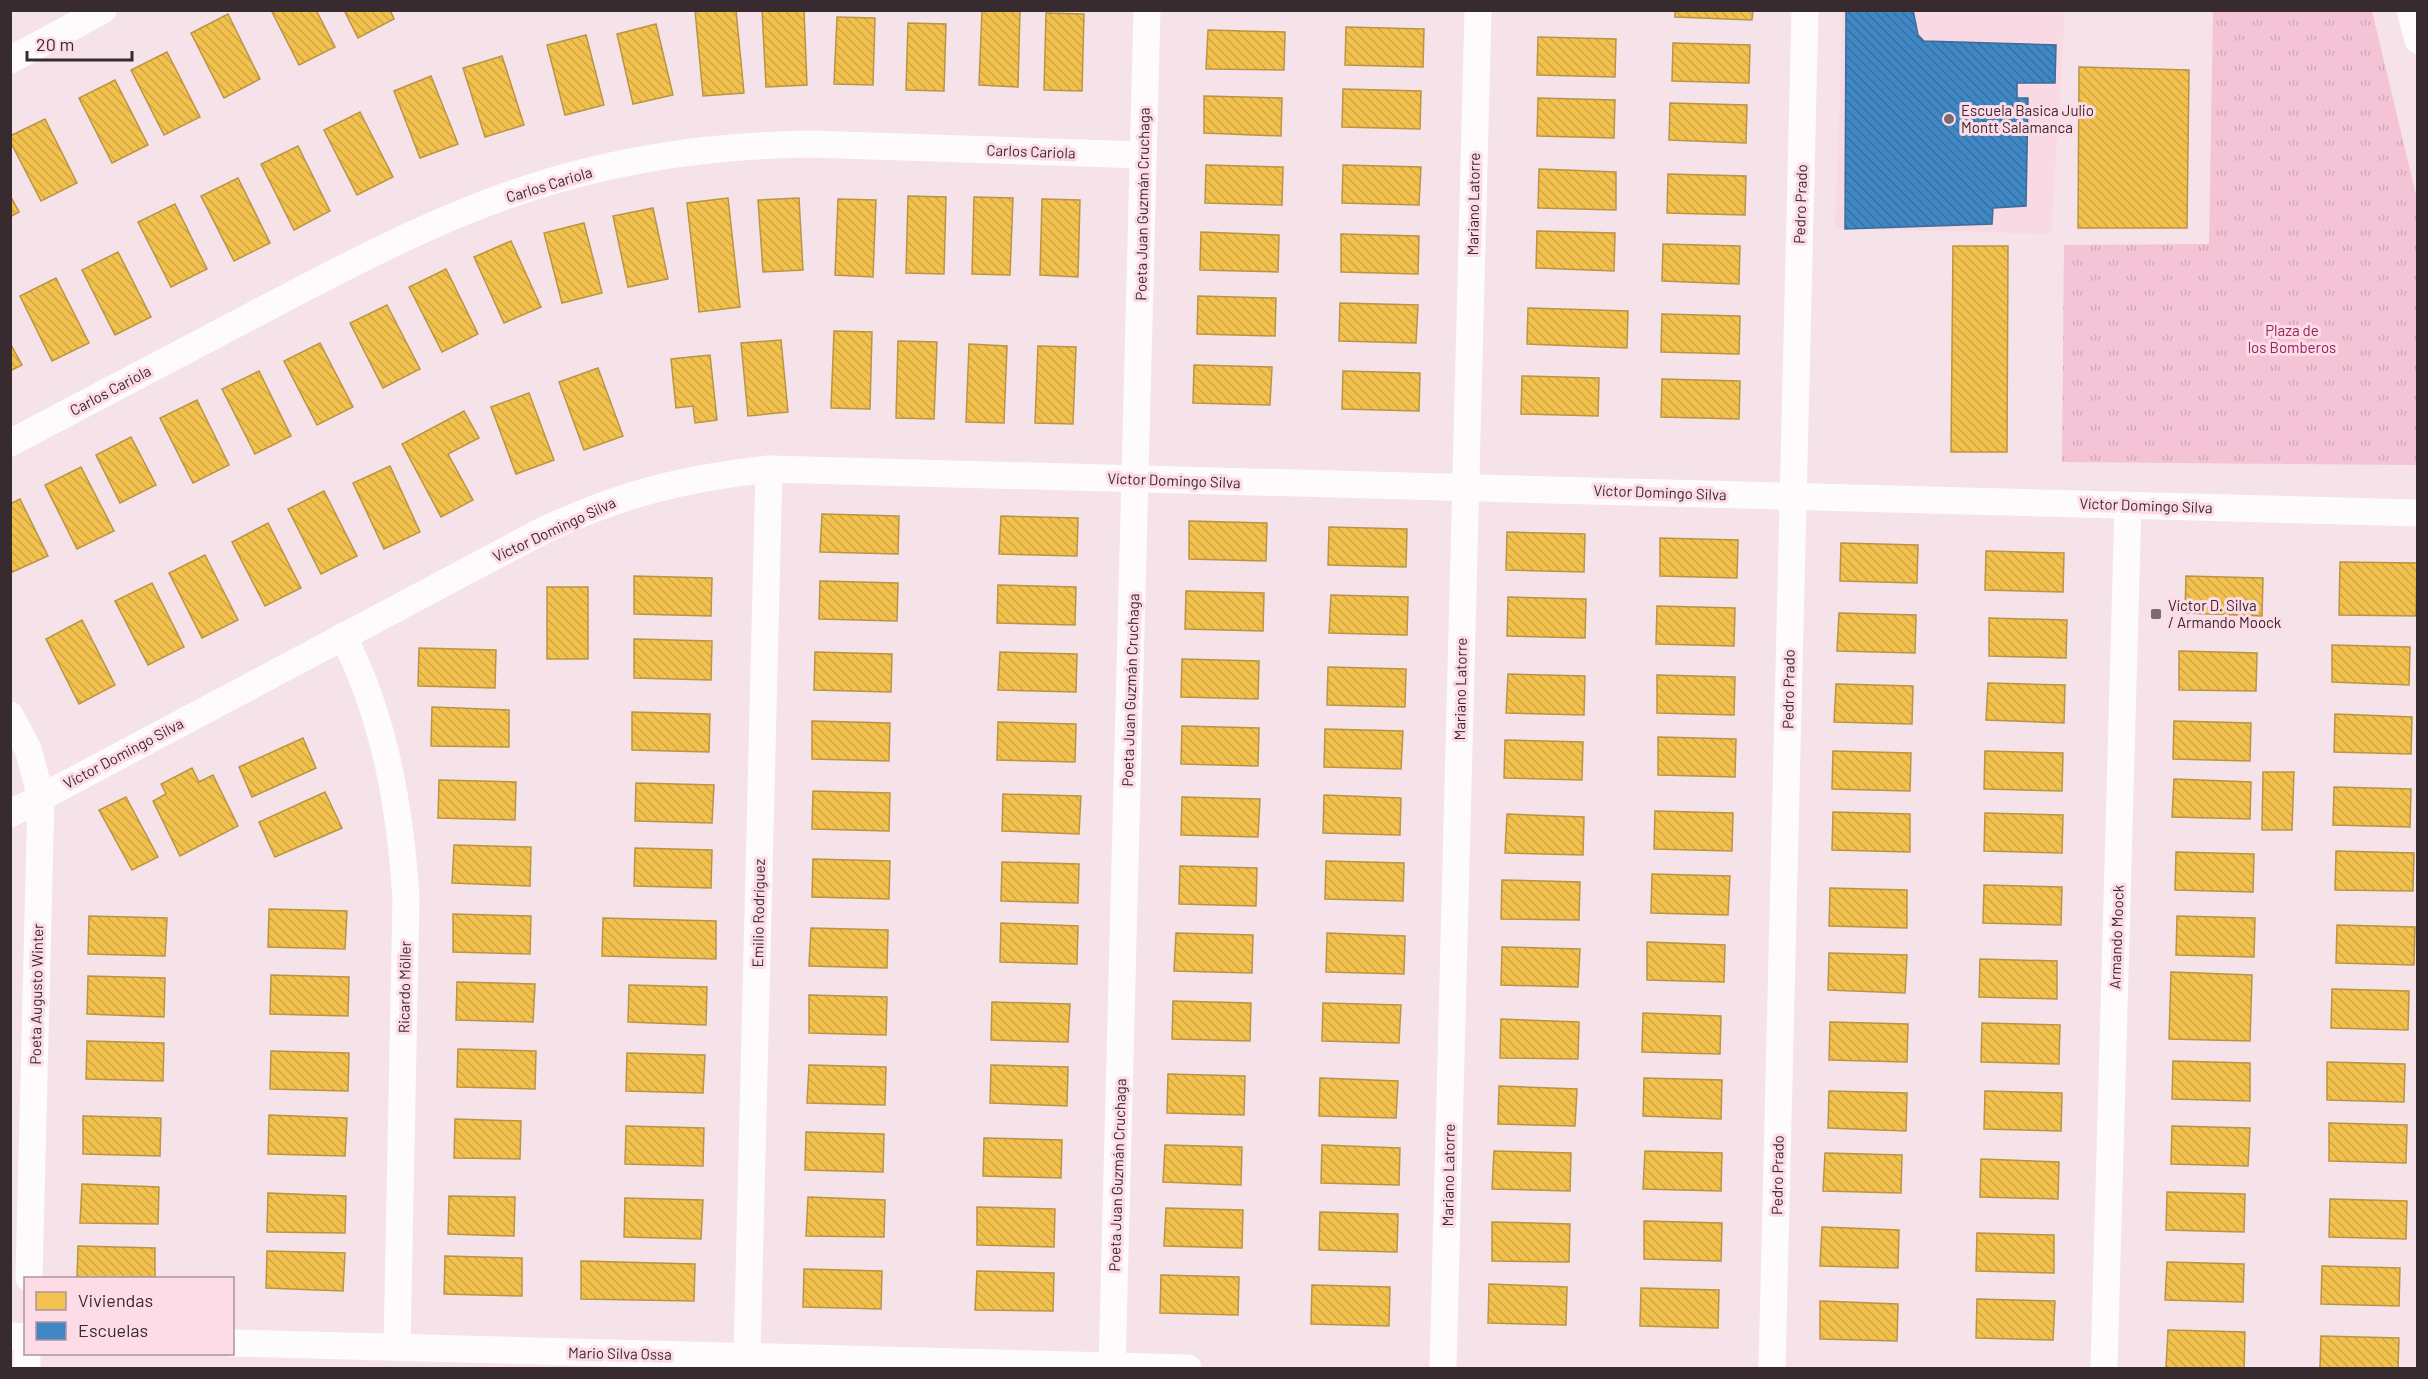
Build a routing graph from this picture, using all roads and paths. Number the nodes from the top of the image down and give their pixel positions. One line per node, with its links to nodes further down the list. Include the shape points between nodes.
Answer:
1 (103, 10): 7 (street)
2 (1147, 10): 8 (street, Poeta Juan Guzmán Cruchaga)
3 (1478, 10): 12 (street, Mariano Latorre)
4 (1805, 10): 13 (street, Pedro Prado)
5 (2410, 10): 6 (street)
6 (2418, 40)
7 (10, 60)
8 (1143, 155): 9 (street, Carlos Cariola, via 762,145 659,156 605,167 486,203 422,229); 11 (street, Poeta Juan Guzmán Cruchaga)
9 (10, 443)
10 (769, 469): 11 (street, Víctor Domingo Silva); 16 (street, Víctor Domingo Silva, via 668,484 584,511); 23 (street, Emilio Rodríguez)
11 (1136, 479): 12 (street, Víctor Domingo Silva); 24 (street, Poeta Juan Guzmán Cruchaga)
12 (1465, 487): 13 (street, Víctor Domingo Silva); 26 (street, Mariano Latorre)
13 (1792, 496): 14 (street, Víctor Domingo Silva); 27 (street, Pedro Prado)
14 (2128, 505): 15 (street, Víctor Domingo Silva); 28 (street, Armando Moock)
15 (2418, 513)
16 (343, 636): 18 (street, Víctor Domingo Silva); 22 (street, Ricardo Möller, via 362,674 381,731 402,844 406,898)
17 (10, 715): 18 (street, Poeta Augusto Winter, via 28,749)
18 (41, 797): 19 (street, Víctor Domingo Silva); 20 (street, Poeta Augusto Winter)
19 (10, 814)
20 (29, 1277)
21 (234, 1343): 22 (street, Mario Silva Ossa)
22 (397, 1347): 23 (street, Mario Silva Ossa)
23 (747, 1356): 24 (street, Mario Silva Ossa)
24 (1112, 1367): 25 (street, Mario Silva Ossa)
25 (1188, 1368)
26 (1443, 1368)
27 (1772, 1368)
28 (2104, 1368)

